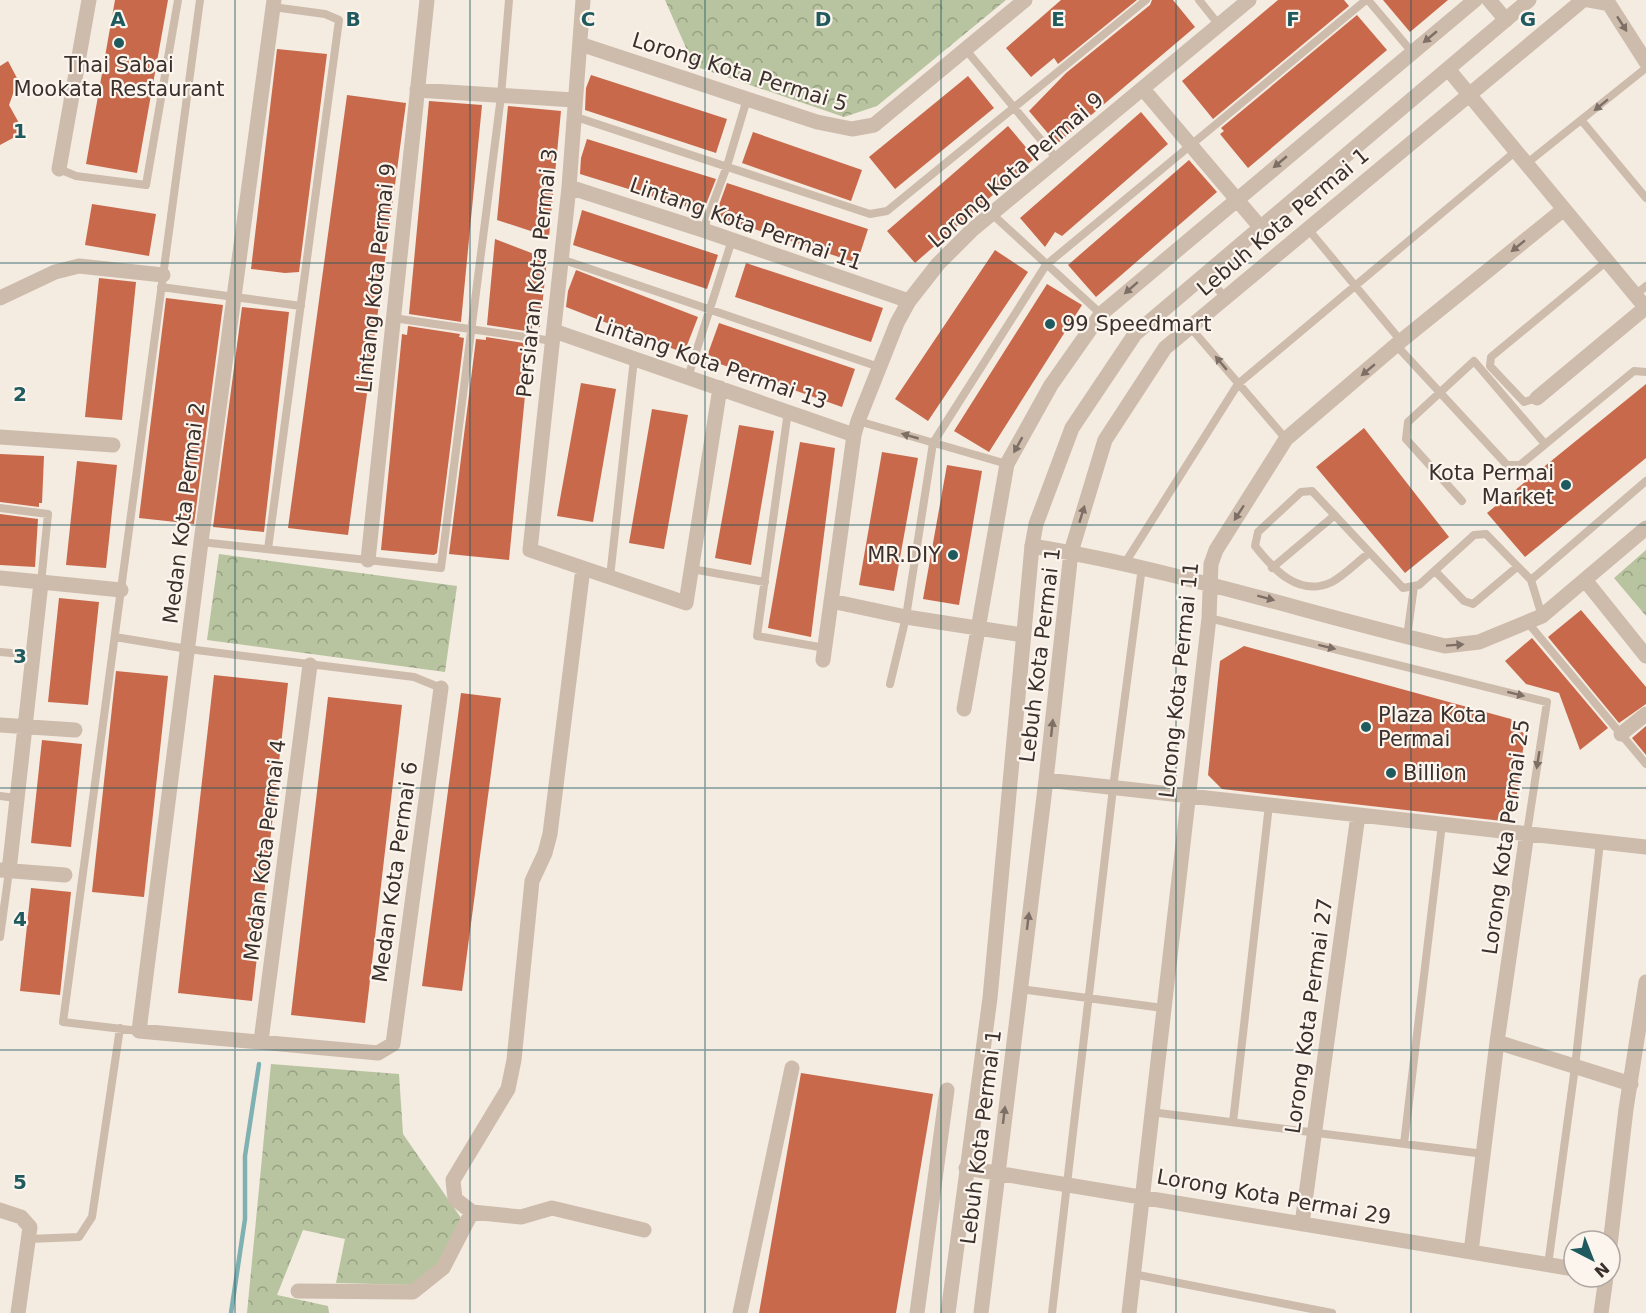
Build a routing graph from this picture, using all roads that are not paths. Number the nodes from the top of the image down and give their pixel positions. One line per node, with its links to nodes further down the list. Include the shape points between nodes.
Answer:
1 (89, 0): 39 (street)
2 (178, 0): 39 (lane, via 146,185 76,176)
3 (200, 0): 53 (lane)
4 (427, 0): 26 (street, Lintang Kota Permai 9)
5 (509, 0): 28 (lane)
6 (583, 0): 19 (street, Persiaran Kota Permai 3)
7 (1025, 0): 20 (street, Lorong Kota Permai 5)
8 (1146, 0): 31 (lane)
9 (1199, 0): 18 (lane)
10 (1249, 0): 18 (street, Lorong Kota Permai 9)
11 (1367, 0): 21 (lane); 34 (lane)
12 (1475, 0): 21 (street, one-way to 21)
13 (1489, 0): 17 (street)
14 (1529, 0): 17 (street, Lebuh Kota Permai 1)
15 (1586, 0): 22 (street, one-way to 22, via 1609,4); 27 (street, Lebuh Kota Permai 1)
16 (274, 4): 56 (street, Medan Kota Permai 2); 60 (lane, via 339,20)
17 (1506, 20): 24 (street, Lebuh Kota Permai 1)
18 (1219, 25): 25 (street, Lorong Kota Permai 9)
19 (580, 44): 29 (street, Lorong Kota Permai 5); 30 (street, Persiaran Kota Permai 3)
20 (966, 50): 29 (street, Lorong Kota Permai 5, via 874,125 852,129 817,122); 31 (lane)
21 (1412, 52): 41 (street, one-way to 41)
22 (1646, 62)
23 (1646, 68): 33 (lane, one-way to 33)
24 (1448, 69): 27 (street); 45 (street, Lebuh Kota Permai 1)
25 (1143, 89): 34 (street); 36 (street, Lorong Kota Permai 9)
26 (417, 90): 28 (street); 64 (street, Lintang Kota Permai 9)
27 (1469, 94): 35 (street); 46 (street, Lebuh Kota Permai 1)
28 (501, 96): 30 (street); 66 (lane)
29 (747, 99): 38 (lane)
30 (574, 100): 32 (street, Persiaran Kota Permai 3)
31 (1015, 108): 36 (lane); 38 (lane, via 887,211 870,214)
32 (573, 116): 38 (lane); 40 (street, Persiaran Kota Permai 3)
33 (1582, 121): 37 (lane); 42 (lane)
34 (1192, 146): 41 (street); 51 (lane)
35 (1516, 151): 37 (street); 54 (lane)
36 (1057, 159): 44 (street, Lorong Kota Permai 9)
37 (1527, 164): 43 (street)
38 (727, 166): 47 (lane)
39 (59, 169)
40 (568, 187): 47 (street, Lintang Kota Permai 11); 49 (street, Persiaran Kota Permai 3)
41 (1237, 198): 45 (street); 63 (street, one-way to 63)
42 (1646, 198)
43 (1564, 209): 50 (street); 68 (street, Lorong Kota Permai 11, one-way to 68)
44 (992, 214): 51 (lane); 59 (street, Lorong Kota Permai 9, via 938,264)
45 (1261, 228): 52 (street, Lebuh Kota Permai 1)
46 (1308, 229): 54 (lane); 57 (street, Lebuh Kota Permai 1)
47 (703, 230): 48 (street, Lintang Kota Permai 11)
48 (732, 240): 59 (street, Lintang Kota Permai 11); 62 (lane)
49 (561, 259): 62 (lane); 67 (street, Persiaran Kota Permai 3)
50 (1607, 261): 55 (street); 76 (lane, via 1491,357 1490,366 1524,402)
51 (1046, 265): 63 (lane); 81 (lane)
52 (1205, 275): 57 (lane); 91 (street, Lebuh Kota Permai 1, via 1135,334 1072,428 1036,524)
53 (162, 281): 56 (lane); 58 (street, via 79,266 55,272); 111 (lane)
54 (1356, 287): 68 (lane); 73 (lane)
55 (1640, 290): 61 (street)
56 (234, 296): 60 (lane); 90 (street, Medan Kota Permai 2)
57 (1225, 297): 65 (street, Lebuh Kota Permai 1)
58 (0, 298)
59 (909, 301): 70 (street, Lorong Kota Permai 9)
60 (301, 306): 92 (lane)
61 (1646, 308): 76 (street)
62 (710, 309): 70 (lane); 72 (lane)
63 (1101, 314): 84 (street, one-way to 84, via 1051,386)
64 (393, 318): 66 (lane); 95 (street, Lintang Kota Permai 9)
65 (1190, 327): 73 (lane, one-way to 65); 93 (street, Lebuh Kota Permai 1, one-way to 65, via 1105,440 1165,348)
66 (471, 329): 67 (lane); 95 (lane, via 441,568)
67 (553, 336): 69 (street, Lintang Kota Permai 13); 99 (street, Persiaran Kota Permai 3, via 530,550)
68 (1399, 343): 75 (lane); 80 (street, Lorong Kota Permai 11, one-way to 80)
69 (634, 359): 72 (street, Lintang Kota Permai 13); 103 (lane)
70 (879, 367): 78 (street, Lorong Kota Permai 9)
71 (1646, 372): 82 (lane, via 1634,371)
72 (688, 377): 74 (street, Lintang Kota Permai 13)
73 (1239, 384): 80 (lane); 96 (lane)
74 (720, 388): 77 (street, Lintang Kota Permai 13); 101 (street)
75 (1440, 390): 82 (lane, via 1507,465 1520,465); 82 (lane, via 1474,361); 86 (lane, via 1408,422 1406,439)
76 (1538, 398)
77 (788, 411): 78 (street, Lintang Kota Permai 13); 107 (lane)
78 (856, 428): 81 (lane, one-way to 78); 112 (street, Lorong Kota Permai 9)
79 (0, 436): 83 (street)
80 (1286, 439): 109 (street, Lorong Kota Permai 11, one-way to 109, via 1216,550)
81 (933, 443): 84 (lane); 113 (lane)
82 (1545, 444)
83 (114, 445)
84 (1007, 464): 116 (street)
85 (1646, 482): 105 (lane)
86 (1462, 501)
87 (0, 508): 108 (lane, via 48,514)
88 (1335, 515): 94 (lane); 100 (lane); 100 (lane, via 1312,490 1301,492 1258,532 1255,546)
89 (1646, 528): 106 (street)
90 (201, 542): 92 (lane); 120 (street, Medan Kota Permai 2)
91 (1032, 546): 93 (street); 117 (street, Lebuh Kota Permai 1)
92 (268, 549): 95 (lane)
93 (1071, 552): 96 (street); 135 (street, Lebuh Kota Permai 1, one-way to 93)
94 (1369, 553): 100 (lane, via 1332,582 1318,586 1287,580); 110 (lane, via 1403,588)
95 (368, 560)
96 (1125, 563): 97 (street)
97 (1142, 567): 109 (street); 136 (lane)
98 (1517, 567): 102 (lane, via 1473,604 1464,601); 102 (lane, via 1486,534 1474,535); 105 (lane)
99 (583, 568): 103 (street); 171 (street, via 550,834 532,881 508,1089 453,1180 455,1198)
100 (1272, 568)
101 (692, 569): 103 (street, via 686,603); 107 (lane)
102 (1436, 572): 110 (lane)
103 (610, 577)
104 (0, 578): 108 (street)
105 (1531, 580): 115 (lane)
106 (1584, 580): 115 (street); 124 (street)
107 (765, 582): 122 (lane, via 757,636)
108 (40, 583): 111 (street); 123 (street)
109 (1209, 583): 114 (street, Lorong Kota Permai 11); 119 (street, one-way to 119)
110 (1414, 586): 119 (lane)
111 (121, 590): 118 (lane)
112 (831, 601): 113 (street); 122 (street, Lorong Kota Permai 9)
113 (906, 616): 116 (street); 126 (lane)
114 (1209, 618): 138 (street, Lorong Kota Permai 11); 143 (lane, Lorong Kota Permai 25, one-way to 143, via 1547,702)
115 (1535, 619): 119 (street, one-way to 115, via 1445,646 1479,642); 133 (lane)
116 (980, 627): 117 (street); 128 (street)
117 (1023, 634): 166 (street, Lebuh Kota Permai 1, via 990,998)
118 (115, 637): 120 (lane); 153 (lane, via 63,1023)
119 (1407, 637)
120 (188, 649): 125 (lane); 154 (street, Medan Kota Permai 2)
121 (0, 652): 123 (lane)
122 (824, 654)
123 (33, 655): 131 (street)
124 (1646, 656)
125 (310, 665): 127 (lane, via 414,677); 155 (street, Medan Kota Permai 4)
126 (890, 684)
127 (441, 688): 155 (street, Medan Kota Permai 6, via 393,1044 378,1053)
128 (964, 710)
129 (1646, 714): 133 (street)
130 (0, 725): 131 (street)
131 (25, 727): 132 (street); 139 (street)
132 (75, 730)
133 (1621, 734): 134 (lane)
134 (1646, 764)
135 (1046, 780): 136 (street); 150 (street, Lebuh Kota Permai 1, one-way to 135)
136 (1113, 788): 138 (street); 151 (lane)
137 (0, 796): 139 (lane)
138 (1187, 796): 140 (street); 152 (street, Lorong Kota Permai 11)
139 (16, 798): 146 (street)
140 (1269, 805): 141 (street); 162 (lane)
141 (1358, 814): 142 (street); 163 (street, Lorong Kota Permai 27)
142 (1442, 824): 143 (street); 164 (lane)
143 (1527, 833): 144 (street); 156 (street, Lorong Kota Permai 25)
144 (1600, 842): 145 (street); 157 (lane)
145 (1646, 847)
146 (4, 870): 147 (street); 148 (lane)
147 (65, 875)
148 (0, 937)
149 (1646, 982): 159 (street)
150 (1020, 989): 151 (lane); 167 (street, Lebuh Kota Permai 1, one-way to 150)
151 (1089, 999): 152 (lane); 168 (lane)
152 (1163, 1008): 161 (street, Lorong Kota Permai 11)
153 (120, 1028): 154 (lane); 175 (lane, via 92,1216 79,1237)
154 (139, 1031): 155 (street)
155 (261, 1041)
156 (1497, 1042): 157 (street); 165 (street, Lorong Kota Permai 25)
157 (1575, 1067): 159 (street); 177 (lane)
158 (792, 1068): 183 (street)
159 (1631, 1084): 173 (street)
160 (947, 1090): 184 (street)
161 (1151, 1112): 162 (lane); 169 (street, Lorong Kota Permai 11)
162 (1233, 1122): 163 (lane)
163 (1314, 1132): 164 (lane); 172 (street, Lorong Kota Permai 27)
164 (1404, 1143): 165 (lane)
165 (1484, 1154): 176 (street, Lorong Kota Permai 25)
166 (966, 1168): 167 (street, Lorong Kota Permai 29); 185 (street, Lebuh Kota Permai 1)
167 (997, 1173): 168 (street, Lorong Kota Permai 29); 186 (street, Lebuh Kota Permai 1)
168 (1067, 1184): 169 (street, Lorong Kota Permai 29); 187 (lane)
169 (1141, 1196): 172 (street, Lorong Kota Permai 29); 179 (street, Lorong Kota Permai 11)
170 (0, 1210): 175 (street, via 27,1220)
171 (472, 1212): 174 (street, via 521,1217 552,1208); 181 (street, via 443,1268 413,1292)
172 (1302, 1224): 176 (street, Lorong Kota Permai 29)
173 (1612, 1229)
174 (644, 1230)
175 (28, 1239): 182 (street)
176 (1471, 1252): 177 (street, Lorong Kota Permai 29)
177 (1548, 1265): 178 (street, Lorong Kota Permai 29)
178 (1562, 1267)
179 (1133, 1274): 188 (street, Lorong Kota Permai 11); 189 (lane)
180 (1604, 1289): 190 (street)
181 (298, 1291)
182 (18, 1313)
183 (740, 1313)
184 (917, 1313)
185 (948, 1313)
186 (981, 1313)
187 (1052, 1313)
188 (1129, 1313)
189 (1332, 1313)
190 (1601, 1313)

